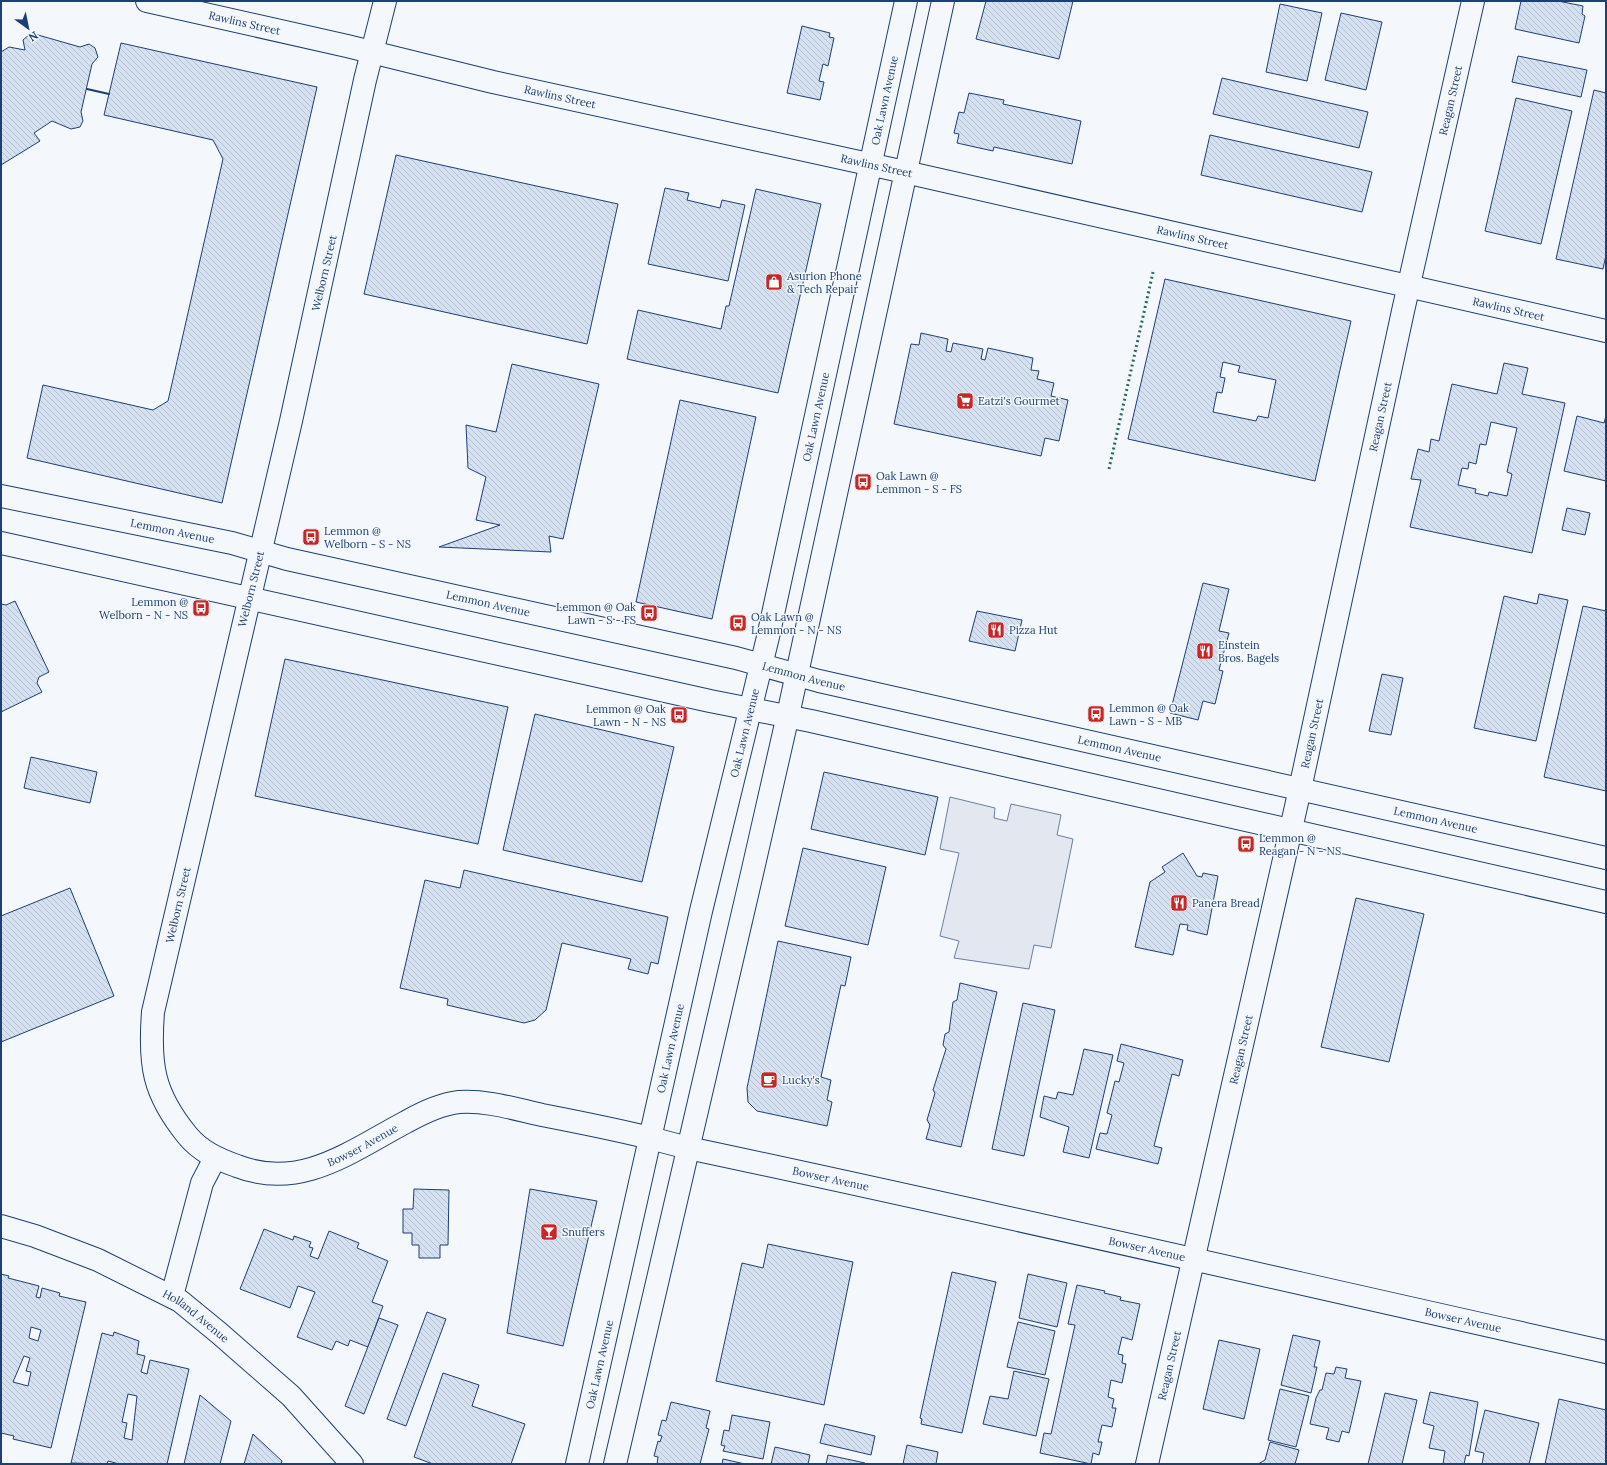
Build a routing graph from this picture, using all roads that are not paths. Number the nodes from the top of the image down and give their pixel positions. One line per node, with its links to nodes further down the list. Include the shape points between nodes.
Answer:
1 (147, 1): 6 (main road, Rawlins Street)
2 (385, 1): 6 (main road, Welborn Street)
3 (906, 1): 7 (main road, Oak Lawn Avenue)
4 (942, 1): 8 (main road)
5 (1472, 1): 9 (main road, Reagan Street)
6 (372, 53): 7 (main road, Rawlins Street); 13 (main road, Welborn Street, via 330,249)
7 (871, 166): 8 (main road, Rawlins Street); 15 (main road, Oak Lawn Avenue)
8 (905, 172): 9 (main road, Rawlins Street); 16 (main road)
9 (1408, 286): 10 (main road, Rawlins Street); 19 (main road, Reagan Street)
10 (1606, 331)
11 (1, 496): 13 (main road, Lemmon Avenue, via 232,543)
12 (1, 543): 14 (main road)
13 (260, 551): 14 (main road, Welborn Street); 15 (main road, Lemmon Avenue)
14 (248, 598): 17 (main road); 25 (main road, Welborn Street, via 153,1012 150,1045 154,1076 174,1118 195,1144)
15 (761, 665): 16 (main road, Lemmon Avenue); 17 (main road, Oak Lawn Avenue)
16 (796, 675): 18 (main road); 19 (main road, Lemmon Avenue)
17 (750, 708): 18 (main road); 23 (main road, Oak Lawn Avenue)
18 (788, 716): 20 (main road); 24 (main road)
19 (1300, 789): 20 (main road, Reagan Street); 21 (main road, Lemmon Avenue)
20 (1290, 830): 22 (main road); 27 (main road, Reagan Street)
21 (1606, 858)
22 (1606, 902)
23 (650, 1138): 24 (main road, Bowser Avenue); 25 (main road, Bowser Avenue, via 478,1102 458,1102 427,1111 312,1170 288,1175 264,1174); 31 (main road, Oak Lawn Avenue)
24 (688, 1148): 27 (main road, Bowser Avenue); 32 (main road)
25 (215, 1158): 28 (main road, via 202,1183)
26 (1, 1226): 28 (main road, Holland Avenue, via 98,1260)
27 (1193, 1260): 29 (main road, Bowser Avenue); 33 (main road, Reagan Street)
28 (172, 1296): 30 (main road, Holland Avenue, via 220,1333 291,1396)
29 (1606, 1352)
30 (352, 1464)
31 (577, 1464)
32 (616, 1464)
33 (1147, 1464)

